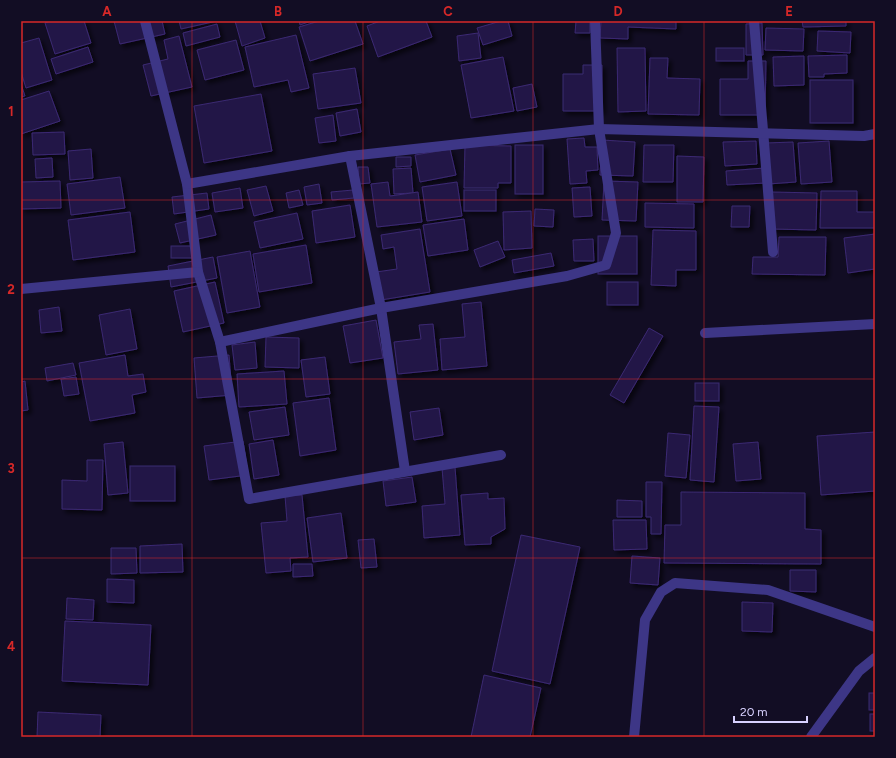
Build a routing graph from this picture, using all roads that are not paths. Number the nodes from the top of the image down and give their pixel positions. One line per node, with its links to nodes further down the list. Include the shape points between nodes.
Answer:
1 (145, 21): 8 (street)
2 (595, 21): 4 (street)
3 (754, 21): 5 (street)
4 (599, 129): 5 (street); 7 (street); 12 (street, via 616,233 606,266 567,276)
5 (763, 132): 6 (street, via 864,136); 9 (street)
6 (875, 134)
7 (350, 156): 8 (street); 12 (street)
8 (187, 184): 10 (street)
9 (773, 252)
10 (198, 272): 11 (street); 15 (street)
11 (21, 289)
12 (380, 308): 15 (street); 17 (street)
13 (875, 324): 14 (street)
14 (705, 333)
15 (220, 342): 17 (street, via 249,500)
16 (501, 455): 17 (street)
17 (405, 472)
18 (875, 627): 20 (street, via 768,590 675,583 661,592 645,620)
19 (875, 658): 21 (street, via 859,671)
20 (634, 737)
21 (811, 737)

